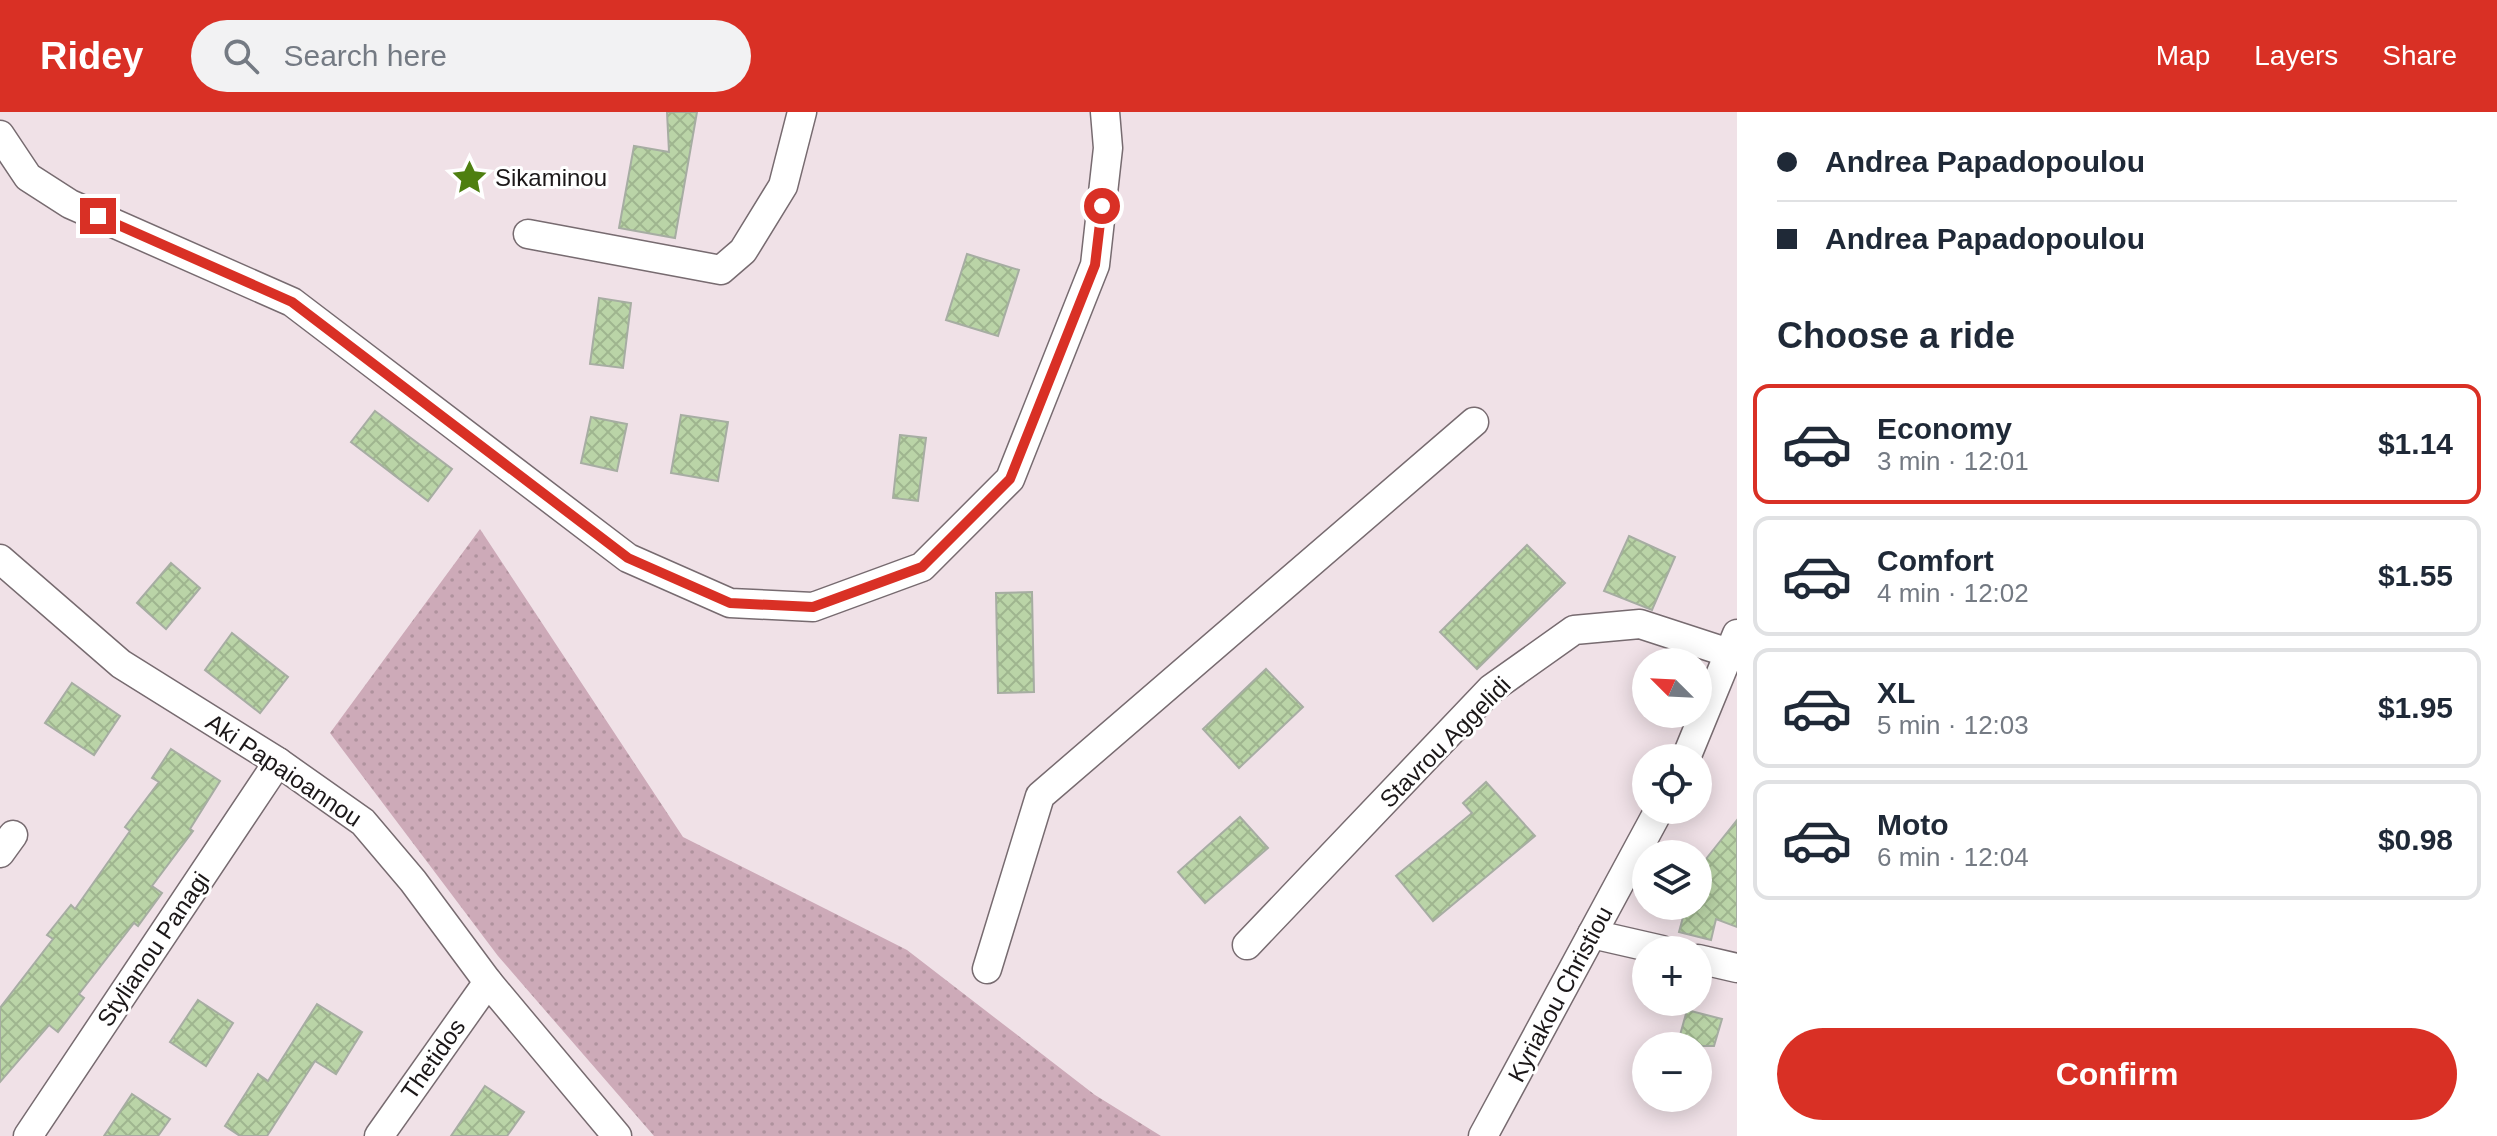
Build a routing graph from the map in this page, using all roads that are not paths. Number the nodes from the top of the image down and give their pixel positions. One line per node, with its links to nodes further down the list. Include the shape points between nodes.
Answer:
1 (802, 112): 4 (street, via 783,186 743,251 721,270)
2 (1105, 112): 3 (street, via 1108,148 1095,265 1010,479 922,567 813,607 730,603 628,558 292,302 70,204 28,177)
3 (0, 135)
4 (528, 234)
5 (1474, 422): 16 (street, via 1040,796)
6 (0, 559): 9 (street, Aki Papaioannou, via 121,664)
7 (1733, 643): 8 (street); 13 (street, Stavrou Aggelidi, via 1640,624 1574,630 1491,689)
8 (1692, 744)
9 (278, 762): 17 (street, Aki Papaioannou, via 363,822); 18 (street, Stylianou Panagi)
10 (1651, 824): 11 (street, Kyriakou Christiou)
11 (1592, 934): 12 (street); 21 (street, Kyriakou Christiou)
12 (1632, 943)
13 (1247, 945)
14 (1712, 962): 15 (street)
15 (1737, 968)
16 (987, 969)
17 (488, 982): 19 (street, Thetidos); 20 (street, Aki Papaioannou)
18 (28, 1136)
19 (379, 1136)
20 (617, 1136)
21 (1483, 1136)

